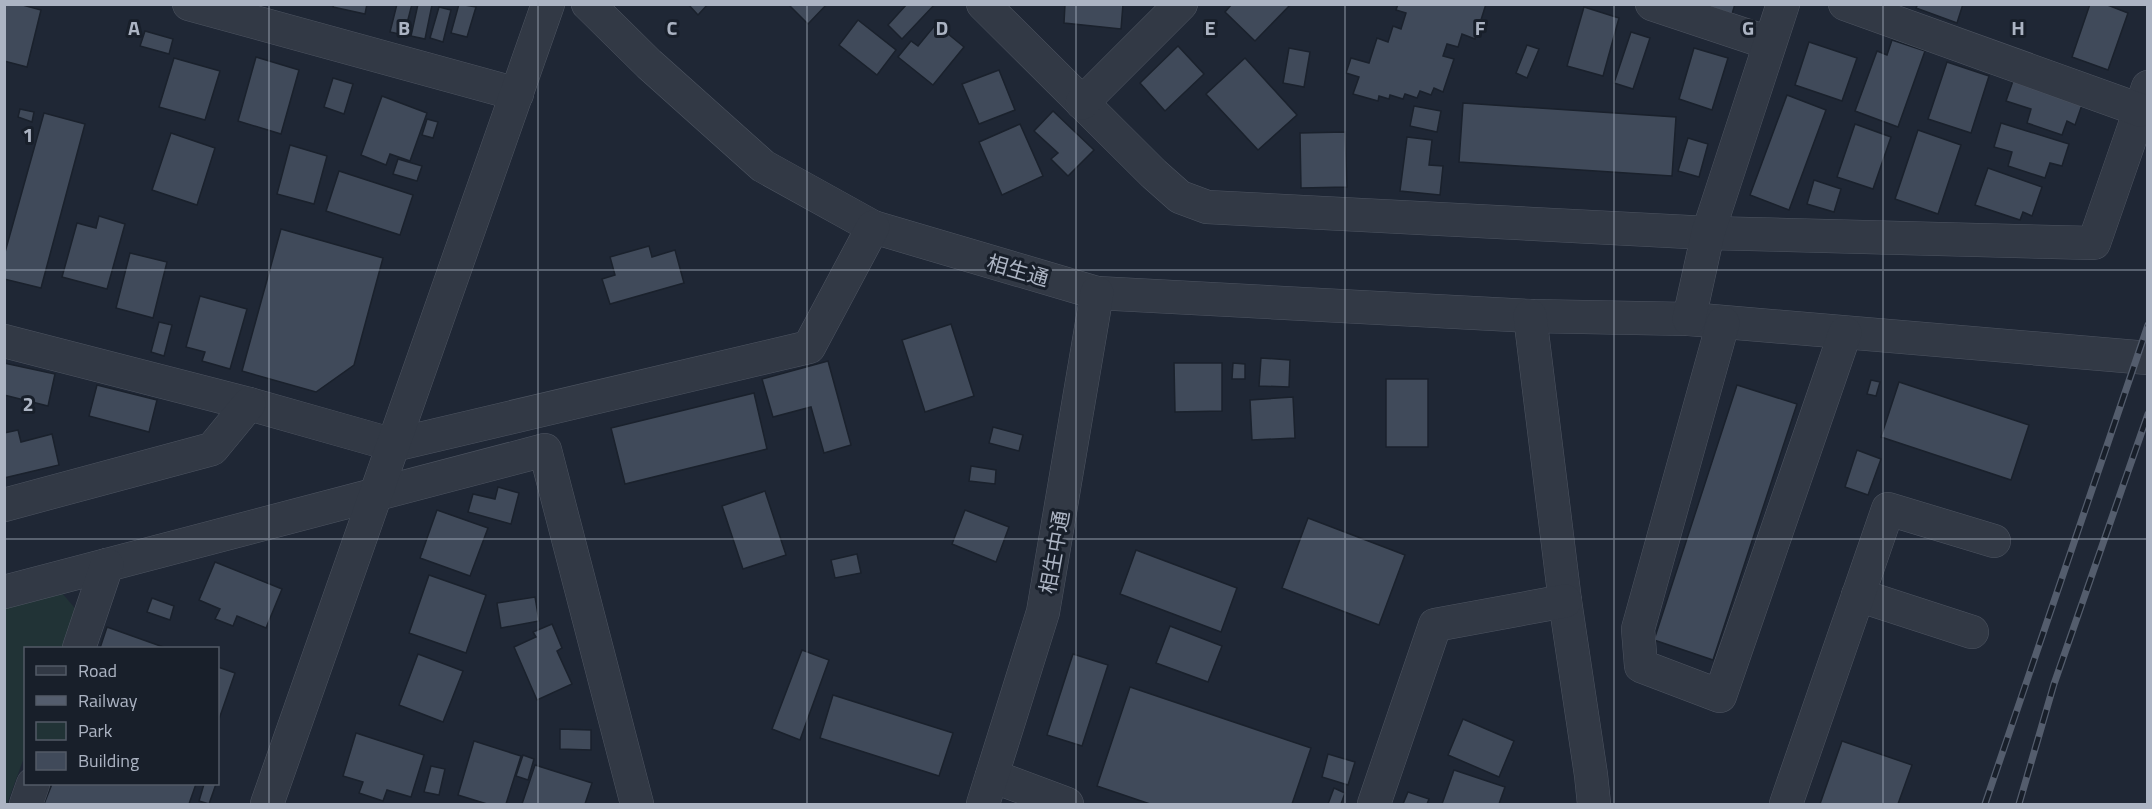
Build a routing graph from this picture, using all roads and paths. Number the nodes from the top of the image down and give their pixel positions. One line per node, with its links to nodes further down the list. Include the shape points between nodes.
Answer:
1 (189, 4): 10 (street)
2 (548, 4): 10 (street)
3 (588, 4): 13 (street, 相生通, via 763,166)
4 (983, 4): 12 (street)
5 (1180, 4): 12 (street)
6 (1652, 4): 9 (street)
7 (1783, 4): 9 (street)
8 (1845, 4): 11 (street)
9 (1769, 43): 14 (street)
10 (517, 94): 23 (street)
11 (2144, 98): 14 (street, via 2094,243)
12 (1082, 103): 14 (street, via 1180,197 1207,207)
13 (873, 227): 15 (street, 相生通); 23 (street, via 809,347)
14 (1708, 233): 17 (street)
15 (1097, 293): 16 (street, 相生通); 34 (street, 相生中通, via 1043,612)
16 (1530, 316): 17 (street, 相生通); 30 (street)
17 (1689, 319): 18 (street, 相生通)
18 (1723, 323): 19 (street, 相生通); 19 (street, via 1638,628 1641,666 1720,696)
19 (1845, 333): 21 (street, 相生通)
20 (4, 341): 22 (street)
21 (2148, 358)
22 (249, 404): 23 (street); 25 (street, via 212,449)
23 (394, 446): 24 (street)
24 (378, 494): 27 (street); 36 (street); 37 (street, via 545,450)
25 (4, 505)
26 (1994, 541): 29 (street, via 1888,509)
27 (107, 565): 28 (street); 32 (street)
28 (4, 592)
29 (1858, 595): 31 (street); 41 (street)
30 (1565, 601): 39 (street, via 1435,625); 40 (street)
31 (1972, 632)
32 (79, 647)
33 (32, 785): 35 (street)
34 (988, 790): 38 (street)
35 (26, 804)
36 (267, 804)
37 (638, 804)
38 (1067, 804)
39 (1374, 804)
40 (1594, 804)
41 (1786, 804)

